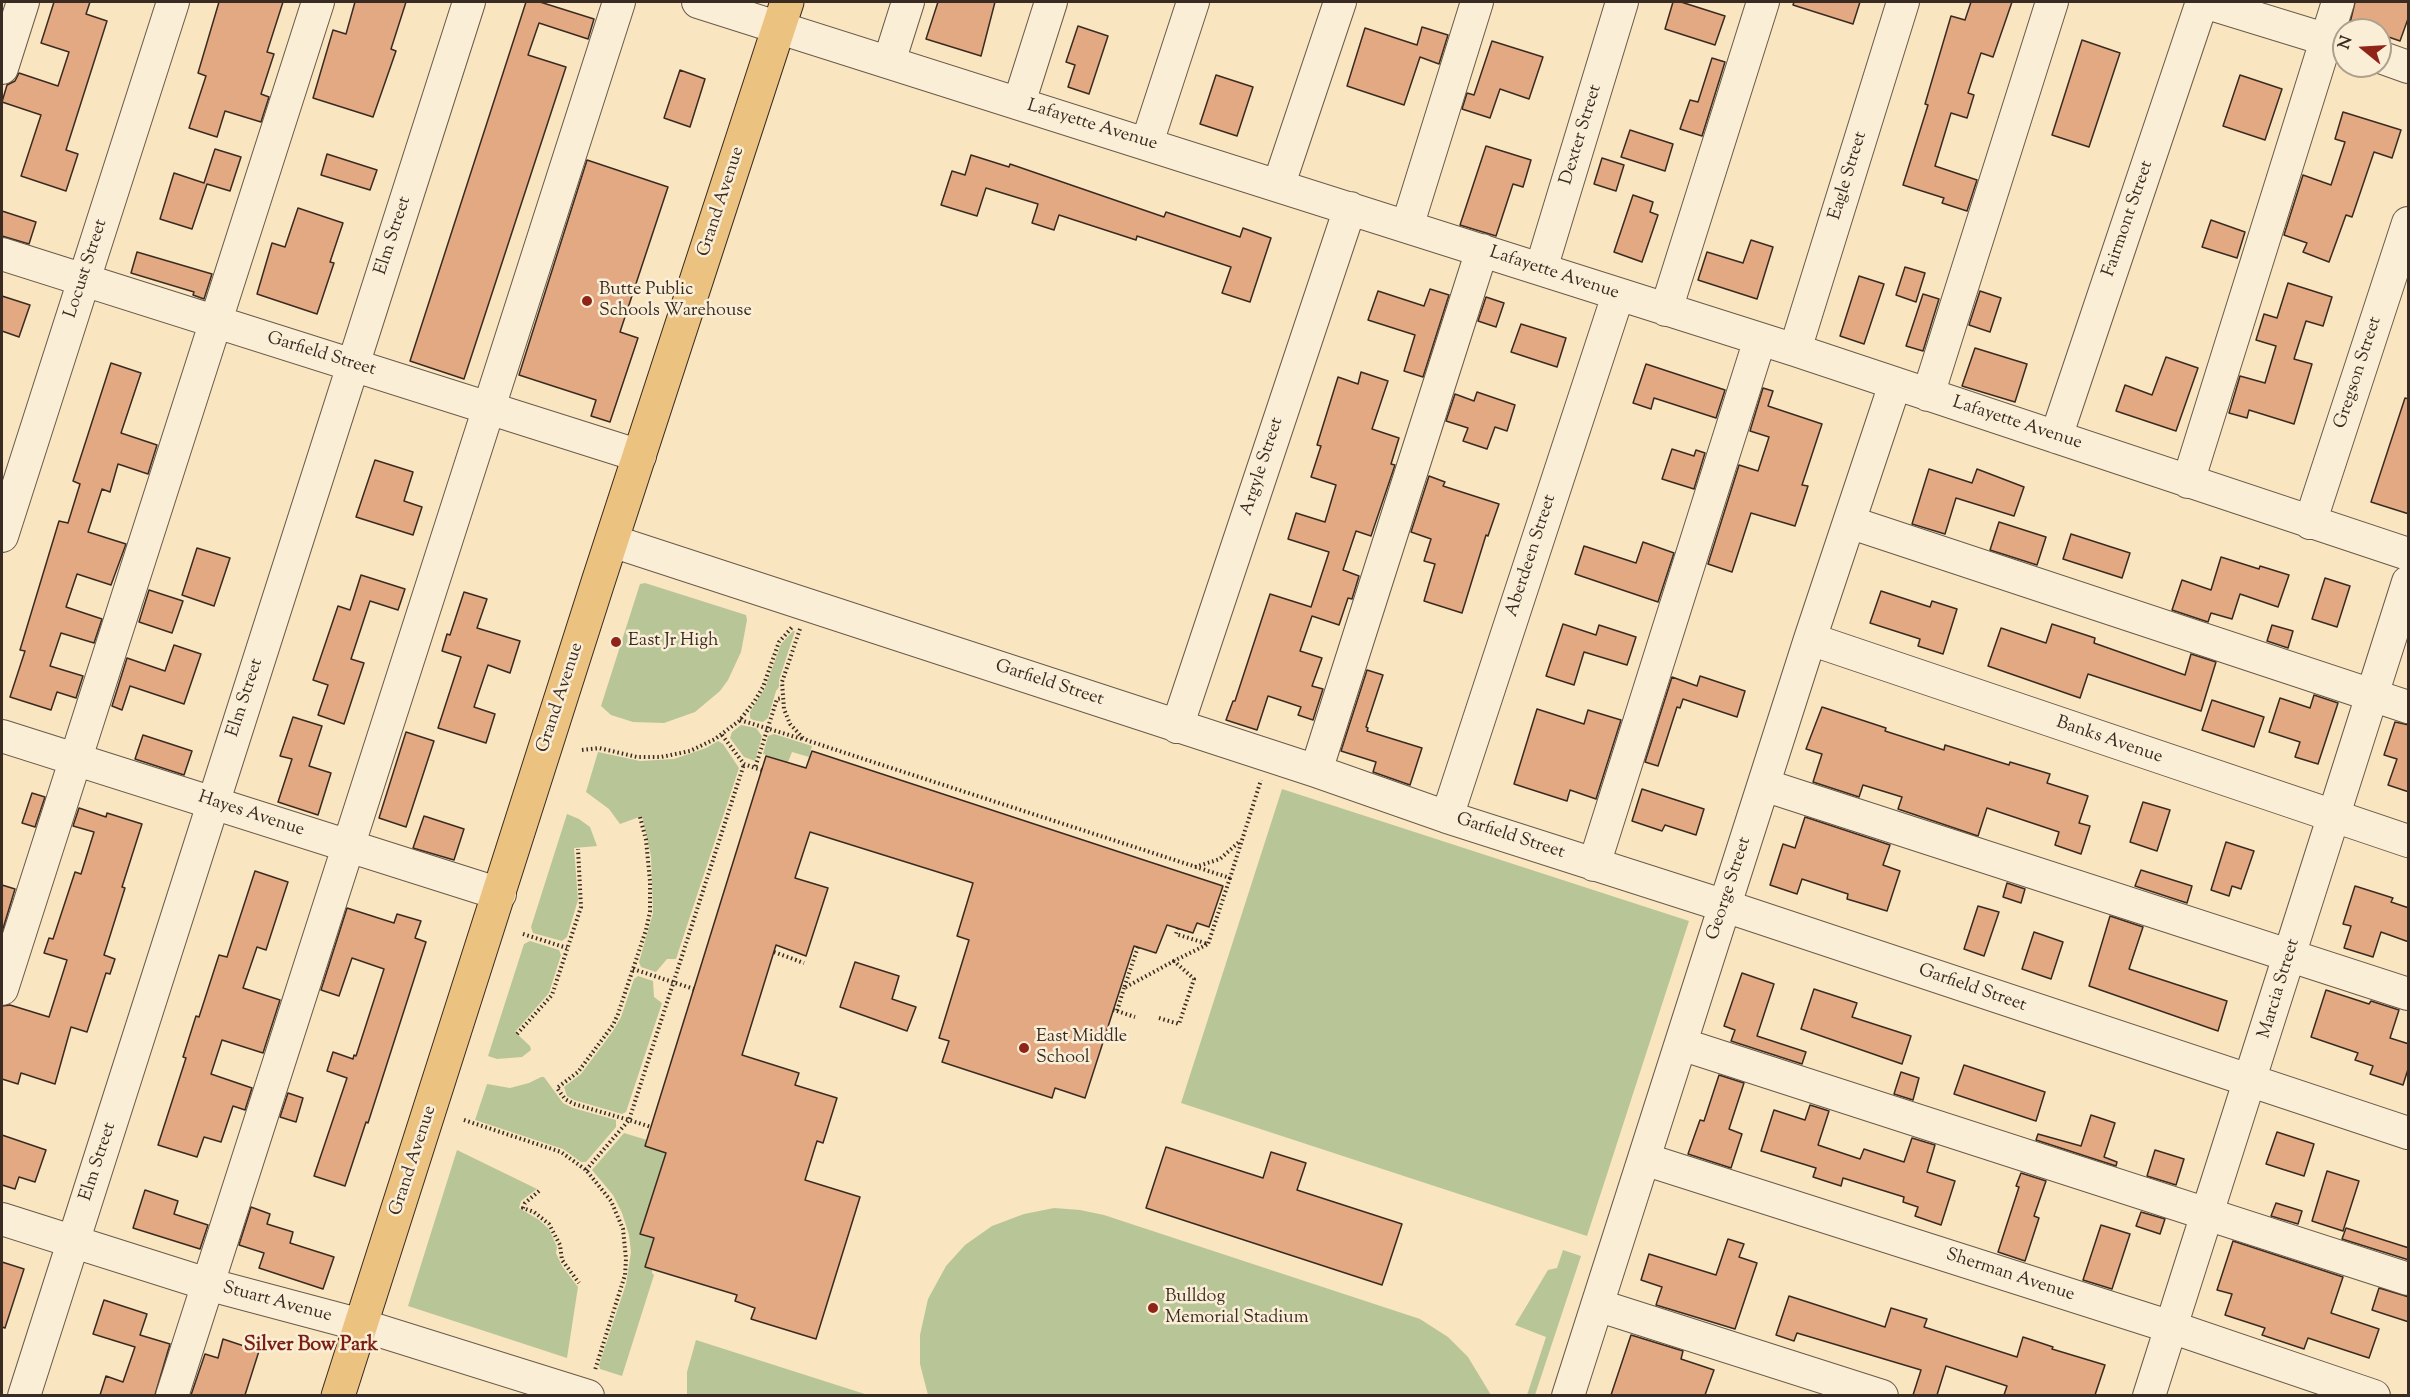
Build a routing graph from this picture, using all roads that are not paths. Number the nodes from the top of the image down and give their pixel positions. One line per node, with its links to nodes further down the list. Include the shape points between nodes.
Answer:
1 (23, 2): 25 (street)
2 (173, 2): 35 (street, Locust Street)
3 (318, 2): 38 (street)
4 (469, 2): 41 (street, Elm Street)
5 (619, 2): 44 (street)
6 (698, 2): 18 (street, Lafayette Avenue)
7 (908, 2): 23 (street)
8 (1051, 2): 26 (street)
9 (1193, 2): 27 (street)
10 (1340, 2): 28 (street)
11 (1477, 2): 31 (street)
12 (1622, 2): 34 (street, Dexter Street)
13 (1763, 2): 37 (street)
14 (1903, 2): 40 (street, Eagle Street)
15 (2052, 2): 43 (street)
16 (2203, 2): 20 (street); 45 (street, Fairmont Street)
17 (2338, 2): 19 (street)
18 (783, 15): 23 (street, Lafayette Avenue); 46 (main road, Grand Avenue)
19 (2337, 18)
20 (2332, 41)
21 (2332, 51): 47 (street)
22 (2392, 61): 24 (street)
23 (889, 62): 26 (street, Lafayette Avenue)
24 (2409, 67)
25 (2, 68)
26 (1019, 103): 27 (street, Lafayette Avenue)
27 (1147, 143): 28 (street, Lafayette Avenue)
28 (1279, 184): 29 (street, Lafayette Avenue)
29 (1350, 208): 31 (street, Lafayette Avenue); 57 (street, Argyle Street)
30 (2409, 223): 49 (street, Gregson Street)
31 (1407, 226): 32 (street, Lafayette Avenue)
32 (1482, 250): 34 (street, Lafayette Avenue); 60 (street)
33 (2, 254): 35 (street, Garfield Street)
34 (1541, 269): 36 (street, Lafayette Avenue)
35 (84, 280): 38 (street, Garfield Street); 50 (street, Locust Street)
36 (1618, 295): 37 (street, Lafayette Avenue); 64 (street, Aberdeen Street)
37 (1666, 310): 39 (street, Lafayette Avenue)
38 (217, 322): 41 (street, Garfield Street); 59 (street)
39 (1760, 339): 40 (street, Lafayette Avenue); 67 (street)
40 (1795, 350): 42 (street, Lafayette Avenue)
41 (353, 365): 44 (street, Garfield Street); 62 (street, Elm Street)
42 (1895, 384): 43 (street, Lafayette Avenue); 48 (street, George Street)
43 (1928, 395): 45 (street, Lafayette Avenue)
44 (489, 408): 46 (street, Garfield Street); 66 (street)
45 (2056, 437): 47 (street, Lafayette Avenue)
46 (640, 456): 51 (main road, Grand Avenue)
47 (2188, 482): 49 (street, Lafayette Avenue)
48 (1849, 522): 54 (street, George Street); 55 (street)
49 (2310, 523): 52 (street, Lafayette Avenue)
50 (2, 536)
51 (612, 541): 57 (street, Garfield Street); 68 (main road, Grand Avenue)
52 (2409, 554)
53 (2409, 582): 55 (street, Marcia Street)
54 (1810, 639): 61 (street, George Street); 63 (street, Banks Avenue)
55 (2372, 696): 56 (street); 63 (street, Marcia Street)
56 (2409, 707)
57 (1177, 727): 60 (street, Garfield Street)
58 (2, 736): 59 (street, Hayes Avenue)
59 (76, 759): 62 (street, Hayes Avenue); 71 (street)
60 (1316, 771): 64 (street, Garfield Street)
61 (1764, 785): 69 (street, George Street); 70 (street)
62 (213, 803): 66 (street, Hayes Avenue); 79 (street, Elm Street)
63 (2334, 816): 65 (street, Banks Avenue); 70 (street, Marcia Street)
64 (1447, 817): 67 (street, Garfield Street)
65 (2409, 841)
66 (349, 846): 68 (street, Hayes Avenue); 81 (street)
67 (1594, 865): 69 (street, Garfield Street)
68 (500, 894): 83 (main road, Grand Avenue)
69 (1725, 906): 73 (street, George Street); 74 (street, Garfield Street)
70 (2290, 955): 72 (street); 74 (street, Marcia Street)
71 (2, 989)
72 (2409, 994)
73 (1681, 1044): 76 (street, George Street); 77 (street)
74 (2250, 1082): 75 (street, Garfield Street); 77 (street, Marcia Street)
75 (2409, 1133)
76 (1644, 1159): 82 (street, George Street); 84 (street, Sherman Avenue)
77 (2207, 1215): 80 (street); 84 (street, Marcia Street)
78 (2, 1219): 79 (street, Stuart Avenue)
79 (74, 1241): 81 (street, Stuart Avenue); 86 (street, Elm Street)
80 (2409, 1279)
81 (207, 1284): 83 (street, Stuart Avenue); 87 (street)
82 (1597, 1305): 89 (street, George Street); 90 (street)
83 (361, 1325): 85 (street, Stuart Avenue); 88 (main road, Grand Avenue)
84 (2171, 1327): 91 (street, Marcia Street); 92 (street, Sherman Avenue)
85 (591, 1383)
86 (24, 1395)
87 (172, 1395)
88 (338, 1395)
89 (1568, 1395)
90 (1882, 1395)
91 (2148, 1395)
92 (2374, 1395)

